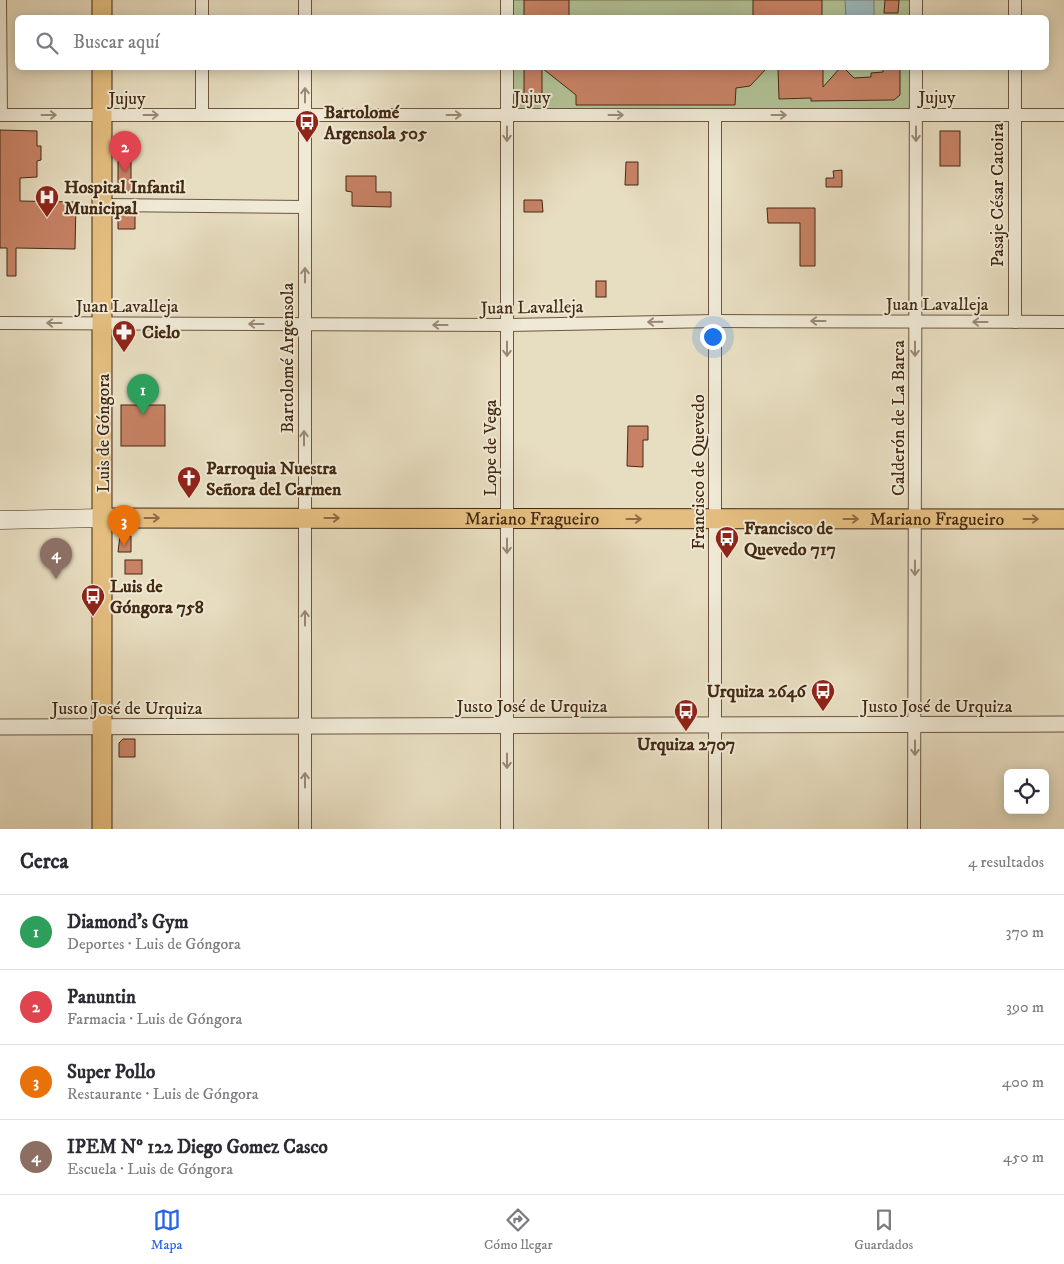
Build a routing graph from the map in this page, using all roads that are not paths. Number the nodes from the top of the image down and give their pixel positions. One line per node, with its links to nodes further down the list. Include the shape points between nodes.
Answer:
1 (0, 0): 20 (street)
2 (102, 0): 8 (main road)
3 (202, 0): 9 (street)
4 (305, 0): 10 (street)
5 (507, 0): 11 (street)
6 (916, 0): 12 (street)
7 (1015, 0): 13 (street)
8 (102, 15)
9 (202, 15)
10 (305, 15)
11 (507, 15)
12 (916, 15)
13 (1015, 15)
14 (102, 70): 21 (main road, Luis de Góngora)
15 (202, 70): 22 (street)
16 (305, 70): 23 (street, Bartolomé Argensola, one-way to 16)
17 (507, 70): 24 (street, Lope de Vega)
18 (916, 70): 26 (street, Calderón de La Barca)
19 (1015, 70): 27 (street, Pasaje César Catoira)
20 (0, 115): 21 (street, Jujuy, one-way to 21)
21 (102, 115): 22 (street, Jujuy, one-way to 22); 29 (main road, Luis de Góngora)
22 (202, 115): 23 (street, Jujuy)
23 (305, 115): 24 (street, Jujuy, one-way to 24); 30 (street, Bartolomé Argensola)
24 (507, 115): 25 (street, Jujuy, one-way to 25); 38 (street, Lope de Vega, one-way to 38)
25 (715, 115): 26 (street, Jujuy, one-way to 26); 31 (street, Francisco de Quevedo)
26 (916, 115): 27 (street, Jujuy); 32 (street, Calderón de La Barca, one-way to 32)
27 (1015, 115): 28 (street, Jujuy); 33 (street, Pasaje César Catoira)
28 (1064, 115)
29 (102, 205): 30 (street); 36 (main road, Luis de Góngora)
30 (305, 207): 37 (street, Bartolomé Argensola, one-way to 30)
31 (716, 321): 32 (street, Juan Lavalleja, one-way to 31); 38 (street, Juan Lavalleja, one-way to 38); 42 (street, Francisco de Quevedo)
32 (915, 322): 33 (street, Juan Lavalleja, one-way to 32); 43 (street, Calderón de La Barca, one-way to 43)
33 (1015, 322): 34 (street, Juan Lavalleja)
34 (1064, 322)
35 (0, 323): 36 (street, Juan Lavalleja, one-way to 35)
36 (103, 324): 37 (street, Juan Lavalleja, one-way to 36); 39 (main road, Luis de Góngora)
37 (305, 324): 38 (street, Juan Lavalleja, one-way to 37); 40 (street, Bartolomé Argensola, one-way to 37)
38 (507, 325): 41 (street, Lope de Vega, one-way to 41)
39 (103, 518): 40 (main road, Mariano Fragueiro, one-way to 40); 45 (main road, Mariano Fragueiro); 50 (main road, Luis de Góngora)
40 (304, 518): 41 (main road, Mariano Fragueiro, one-way to 41); 51 (street, Bartolomé Argensola, one-way to 40)
41 (507, 518): 42 (main road, Mariano Fragueiro, one-way to 42); 49 (street, Lope de Vega, one-way to 49)
42 (715, 519): 43 (main road, Mariano Fragueiro, one-way to 43); 46 (street, Francisco de Quevedo)
43 (915, 519): 44 (main road, Mariano Fragueiro, one-way to 44); 47 (street, Calderón de La Barca, one-way to 47)
44 (1064, 519)
45 (0, 520)
46 (716, 724): 47 (street, Justo José de Urquiza); 49 (street, Justo José de Urquiza); 56 (street, Francisco de Quevedo)
47 (915, 724): 48 (street, Justo José de Urquiza); 57 (street, Calderón de La Barca, one-way to 57)
48 (1064, 724)
49 (507, 725): 51 (street, Justo José de Urquiza); 55 (street, Lope de Vega, one-way to 55)
50 (102, 726): 51 (street, Justo José de Urquiza); 52 (street, Justo José de Urquiza); 53 (main road, Luis de Góngora)
51 (305, 726): 54 (street, Bartolomé Argensola, one-way to 51)
52 (0, 727)
53 (102, 829)
54 (305, 829)
55 (507, 829)
56 (715, 829)
57 (914, 829)

